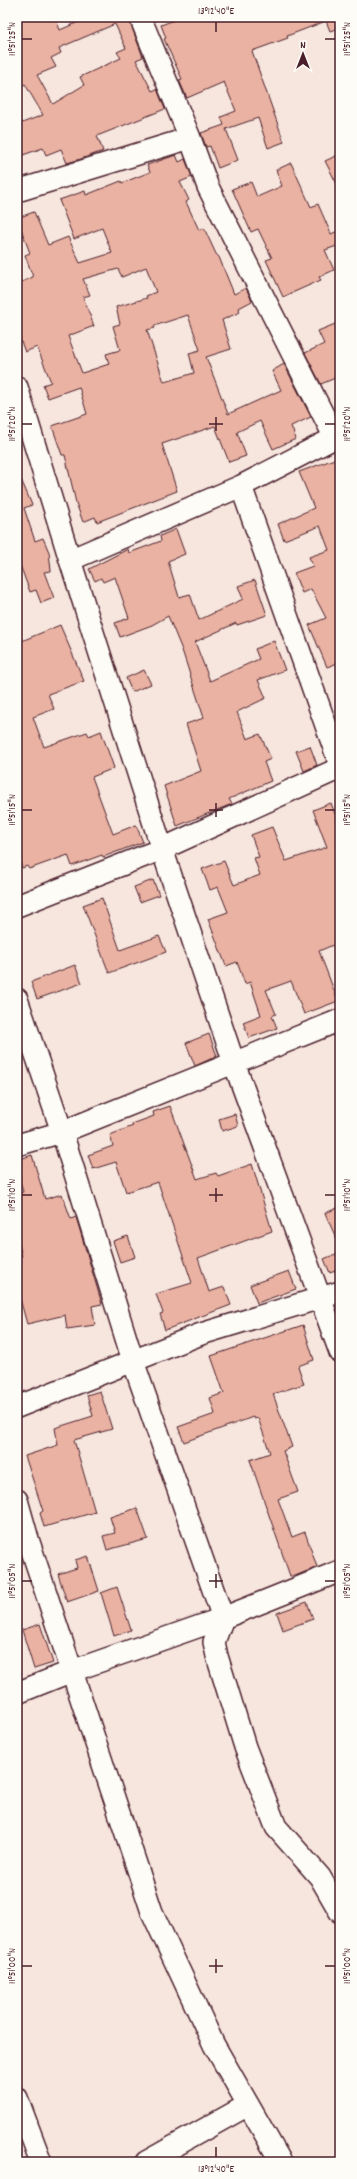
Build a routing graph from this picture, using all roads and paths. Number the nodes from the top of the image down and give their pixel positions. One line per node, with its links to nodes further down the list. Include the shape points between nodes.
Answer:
1 (140, 17): 2 (street)
2 (190, 138): 3 (street); 5 (street, via 208,187)
3 (17, 191)
4 (18, 394): 7 (street)
5 (337, 436): 6 (street)
6 (241, 486): 7 (street); 8 (street)
7 (70, 560): 9 (street)
8 (340, 767): 9 (street)
9 (162, 849): 10 (street); 13 (street)
10 (17, 906)
11 (17, 999): 14 (street)
12 (340, 1020): 13 (street)
13 (234, 1063): 14 (street); 16 (street)
14 (62, 1132): 15 (street); 18 (street)
15 (17, 1145)
16 (331, 1295): 17 (street); 18 (street, via 201,1334)
17 (340, 1352)
18 (133, 1361): 19 (street); 22 (street)
19 (17, 1407)
20 (17, 1500): 23 (street)
21 (340, 1571): 22 (street)
22 (223, 1618): 23 (street); 25 (street, via 214,1642 244,1747 276,1827 320,1877)
23 (72, 1671): 24 (street); 27 (street, via 152,1912 214,2045)
24 (17, 1693)
25 (340, 1912)
26 (17, 2098): 28 (street)
27 (248, 2105): 29 (street); 30 (street)
28 (41, 2162)
29 (146, 2162)
30 (281, 2162)

